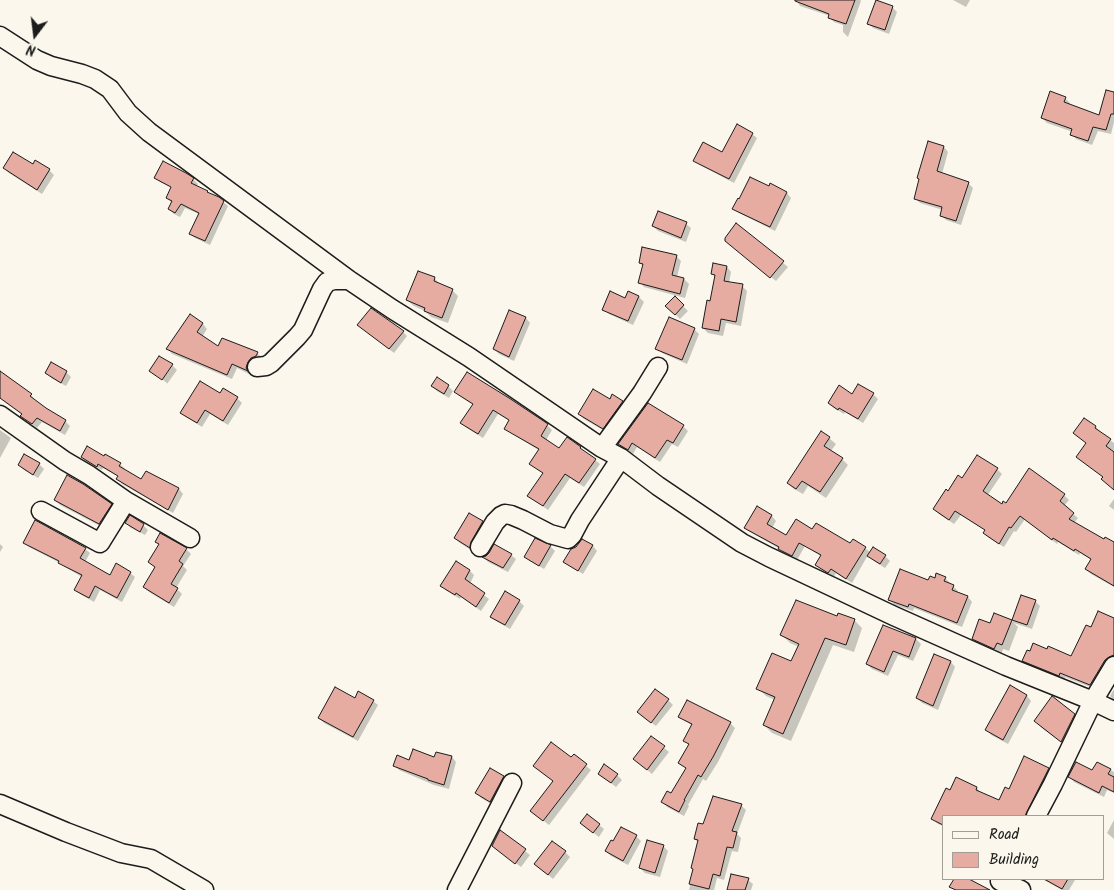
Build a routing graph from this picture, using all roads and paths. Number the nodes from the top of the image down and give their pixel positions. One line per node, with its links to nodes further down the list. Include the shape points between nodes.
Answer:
1 (0, 36): 2 (street, via 37,60 95,79 110,89 118,102 149,132)
2 (349, 280): 3 (street, via 327,282 303,330 271,363); 6 (street)
3 (257, 367)
4 (658, 367): 6 (street)
5 (0, 415): 8 (street)
6 (602, 448): 7 (street)
7 (620, 458): 11 (street, via 568,539 505,514 495,522); 13 (street, via 742,543 769,557 1006,666)
8 (126, 501): 9 (street, via 100,543); 10 (street)
9 (42, 511)
10 (190, 538)
11 (480, 547)
12 (1114, 666): 13 (street)
13 (1093, 701): 14 (street); 17 (street)
14 (1114, 712)
15 (512, 782): 20 (street)
16 (0, 804): 19 (street, via 121,853 151,859)
17 (1037, 815)
18 (999, 883): 21 (street)
19 (204, 890)
20 (457, 890)
21 (1021, 890)

